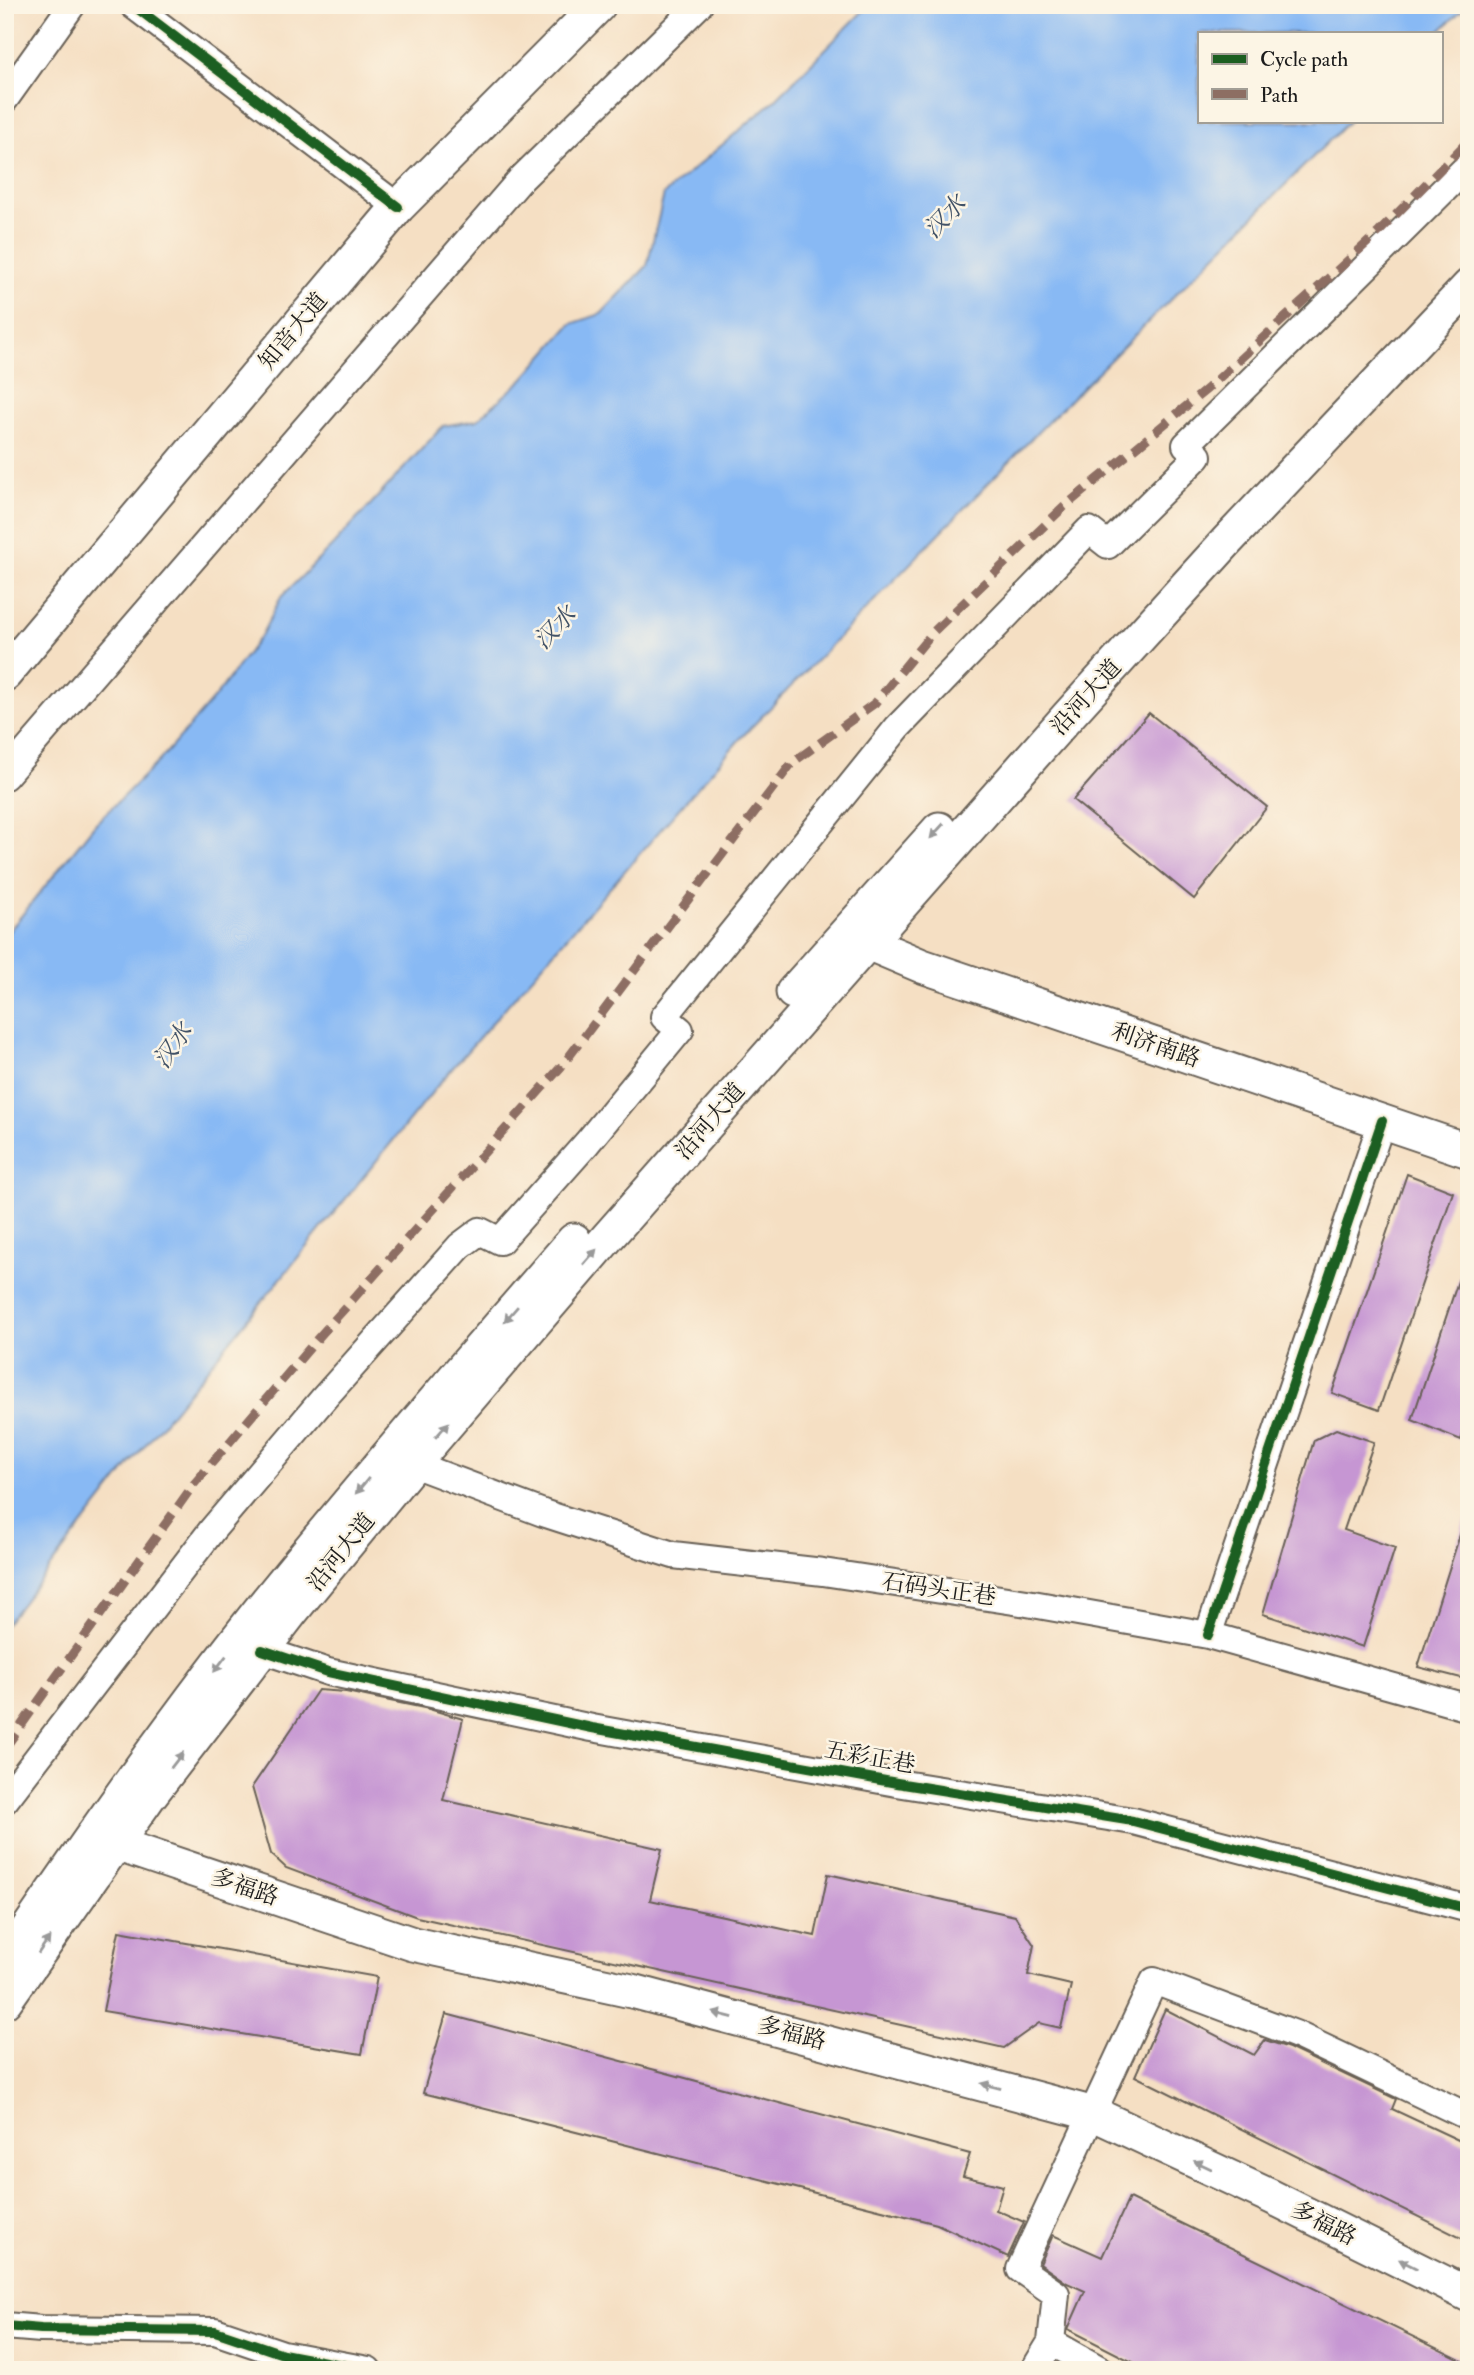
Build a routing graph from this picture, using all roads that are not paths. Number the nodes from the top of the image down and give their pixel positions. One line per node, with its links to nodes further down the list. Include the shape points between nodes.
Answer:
1 (72, 5): 5 (street)
2 (133, 5): 7 (street)
3 (599, 5): 7 (main road, 知音大道)
4 (699, 5): 11 (street, via 521,179)
5 (5, 99)
6 (1469, 165): 19 (street, via 1186,445 1198,456 1162,492 1108,545 1089,530 898,727 664,1017 680,1030 587,1143 500,1241 480,1231 460,1246 324,1398 212,1530)
7 (398, 207): 10 (main road, 知音大道)
8 (1469, 262): 12 (main road, 沿河大道, one-way to 12, via 1302,431 1067,684)
9 (1469, 286): 12 (main road, 沿河大道)
10 (5, 674)
11 (5, 776)
12 (857, 938): 13 (main road, 利济南路, via 935,970); 15 (main road, 沿河大道, one-way to 12); 20 (main road, 沿河大道, one-way to 20, via 562,1254 383,1461 257,1614)
13 (1382, 1121): 14 (main road, 利济南路); 16 (street)
14 (1469, 1151)
15 (413, 1464): 16 (street, 石码头正巷, via 673,1555 1000,1598); 17 (main road, 沿河大道)
16 (1208, 1636): 18 (street, 石码头正巷)
17 (262, 1650): 20 (main road, 沿河大道, one-way to 17, via 148,1798); 21 (street, 五彩正巷, via 328,1672 592,1728 1133,1821)
18 (1469, 1707)
19 (5, 1800)
20 (103, 1841): 22 (main road, 沿河大道); 23 (main road, 沿河大道, one-way to 20); 24 (main road, 多福路, one-way to 20, via 636,1992 413,1944)
21 (1469, 1909)
22 (5, 1962)
23 (5, 2001)
24 (1094, 2114): 25 (street, via 1154,1981 1295,2034); 26 (main road, 多福路, one-way to 24); 28 (street, via 1020,2269 1056,2294)
25 (1469, 2116)
26 (1469, 2295)
27 (5, 2326): 29 (street, via 215,2331 283,2354)
28 (1051, 2342): 30 (street); 31 (street)
29 (368, 2370)
30 (1034, 2370)
31 (1101, 2370)

